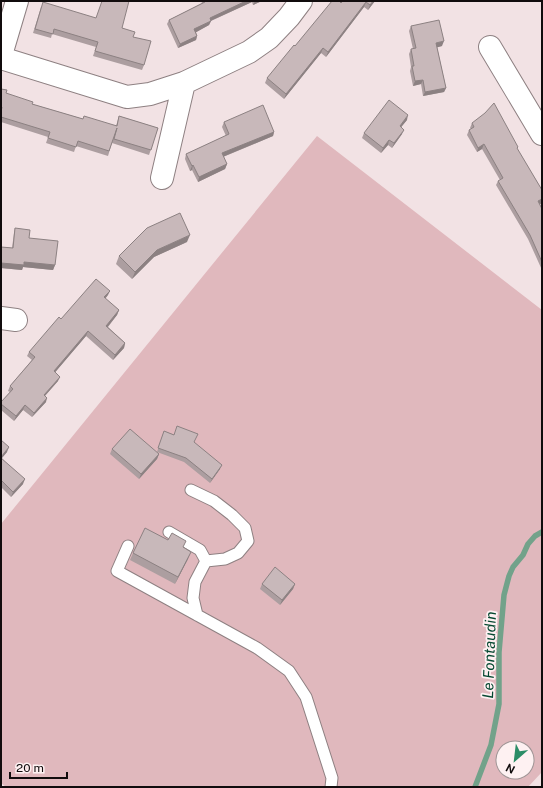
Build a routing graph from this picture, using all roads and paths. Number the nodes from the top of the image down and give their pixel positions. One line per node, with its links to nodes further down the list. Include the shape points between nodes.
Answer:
1 (17, 1): 4 (street)
2 (301, 1): 5 (street, via 269,38 250,52)
3 (490, 47): 6 (street)
4 (1, 56): 5 (street, via 127,97 150,94)
5 (184, 83): 7 (street)
6 (542, 134)
7 (162, 178)
8 (191, 490): 11 (lane, via 214,501 232,515 245,528 248,541 238,553)
9 (169, 532): 11 (lane, via 200,550)
10 (128, 546): 12 (lane, via 117,571)
11 (206, 561): 12 (lane, via 195,582 193,598)
12 (197, 614): 13 (lane, via 257,648 289,672 306,697 332,778)
13 (331, 787)

